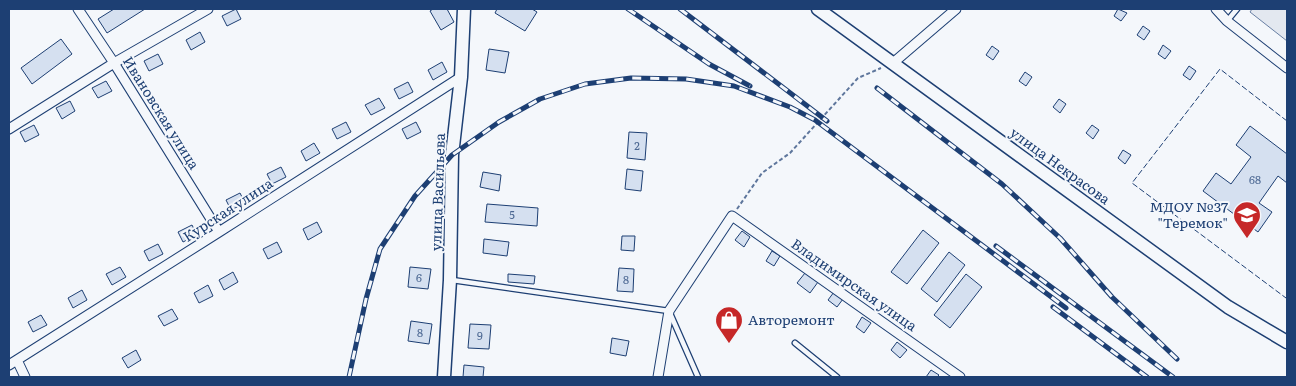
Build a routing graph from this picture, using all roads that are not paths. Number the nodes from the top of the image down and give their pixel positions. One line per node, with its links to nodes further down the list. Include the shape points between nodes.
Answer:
1 (78, 9): 9 (street, Ивановская улица)
2 (208, 9): 9 (street)
3 (464, 9): 12 (street, улица Васильева)
4 (818, 9): 10 (street, улица Некрасова)
5 (956, 9): 10 (street)
6 (1216, 9): 8 (street)
7 (1237, 9): 8 (lane)
8 (1227, 21): 11 (street)
9 (114, 63): 13 (street); 14 (street, Ивановская улица)
10 (893, 63): 17 (street, улица Некрасова, via 1228,307)
11 (1287, 68)
12 (461, 77): 14 (street, Курская улица); 15 (street, улица Васильева, via 452,155)
13 (9, 129)
14 (219, 232): 19 (street, Курская улица)
15 (450, 280): 16 (lane); 21 (street, улица Васильева)
16 (669, 312): 22 (street); 23 (lane); 25 (street, Владимирская улица, via 732,216)
17 (1287, 342)
18 (795, 343): 24 (lane)
19 (13, 362): 20 (street)
20 (25, 377)
21 (444, 377)
22 (658, 377)
23 (698, 377)
24 (837, 377)
25 (960, 377)

